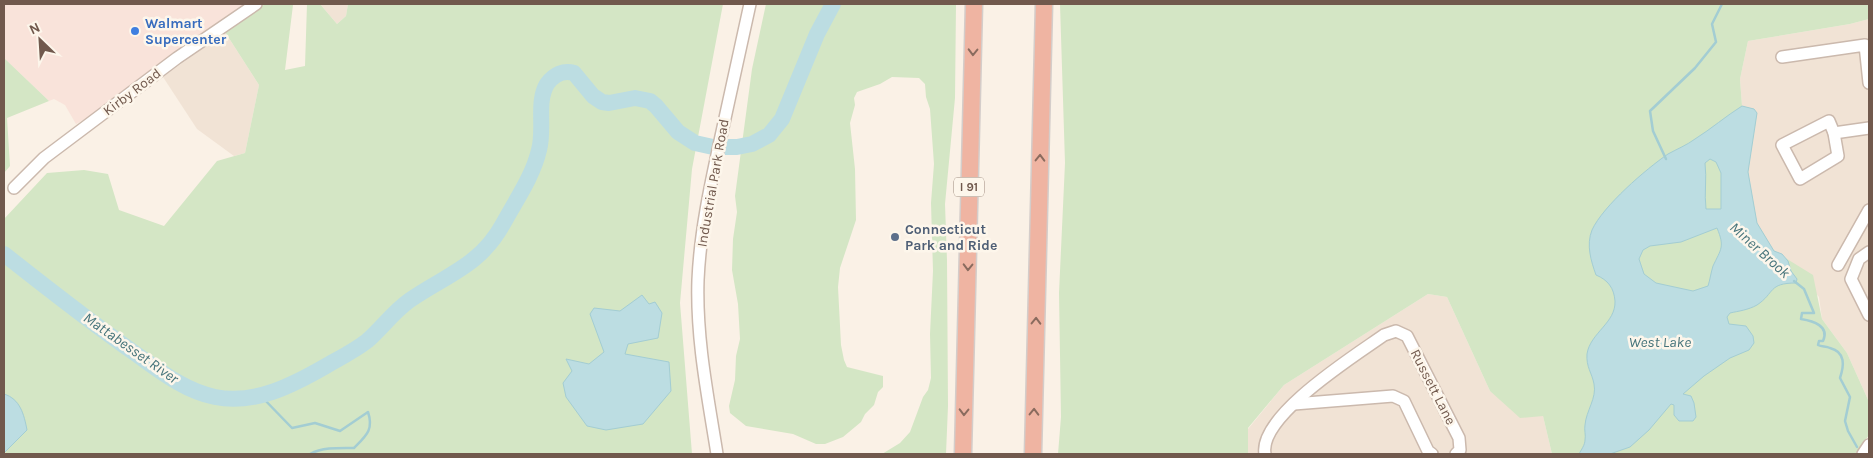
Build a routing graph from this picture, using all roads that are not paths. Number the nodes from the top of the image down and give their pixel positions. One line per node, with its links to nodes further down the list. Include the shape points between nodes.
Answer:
1 (256, 4): 9 (street, Kirby Road, via 177,58 44,158)
2 (750, 4): 16 (street, Industrial Park Road, via 712,174 701,243 698,300 703,364)
3 (974, 4): 17 (highway, I 91, one-way to 17)
4 (1044, 4): 18 (highway, one-way to 4)
5 (1782, 57): 6 (street, via 1865,45)
6 (1869, 83)
7 (1869, 128): 8 (street)
8 (1834, 133): 8 (street, via 1829,120 1782,145 1800,180 1838,156)
9 (14, 188)
10 (1869, 210): 12 (street)
11 (1869, 252): 13 (street, via 1860,259 1851,279)
12 (1838, 265)
13 (1869, 315)
14 (1294, 404): 19 (street, Russett Lane, via 1273,428); 20 (street, via 1393,396 1404,401); 21 (street, Russett Lane, via 1384,335 1396,332 1407,336 1459,438 1460,450)
15 (1869, 445): 22 (street)
16 (717, 454)
17 (963, 454)
18 (1033, 454)
19 (1265, 454)
20 (1432, 454)
21 (1456, 454)
22 (1863, 454)

